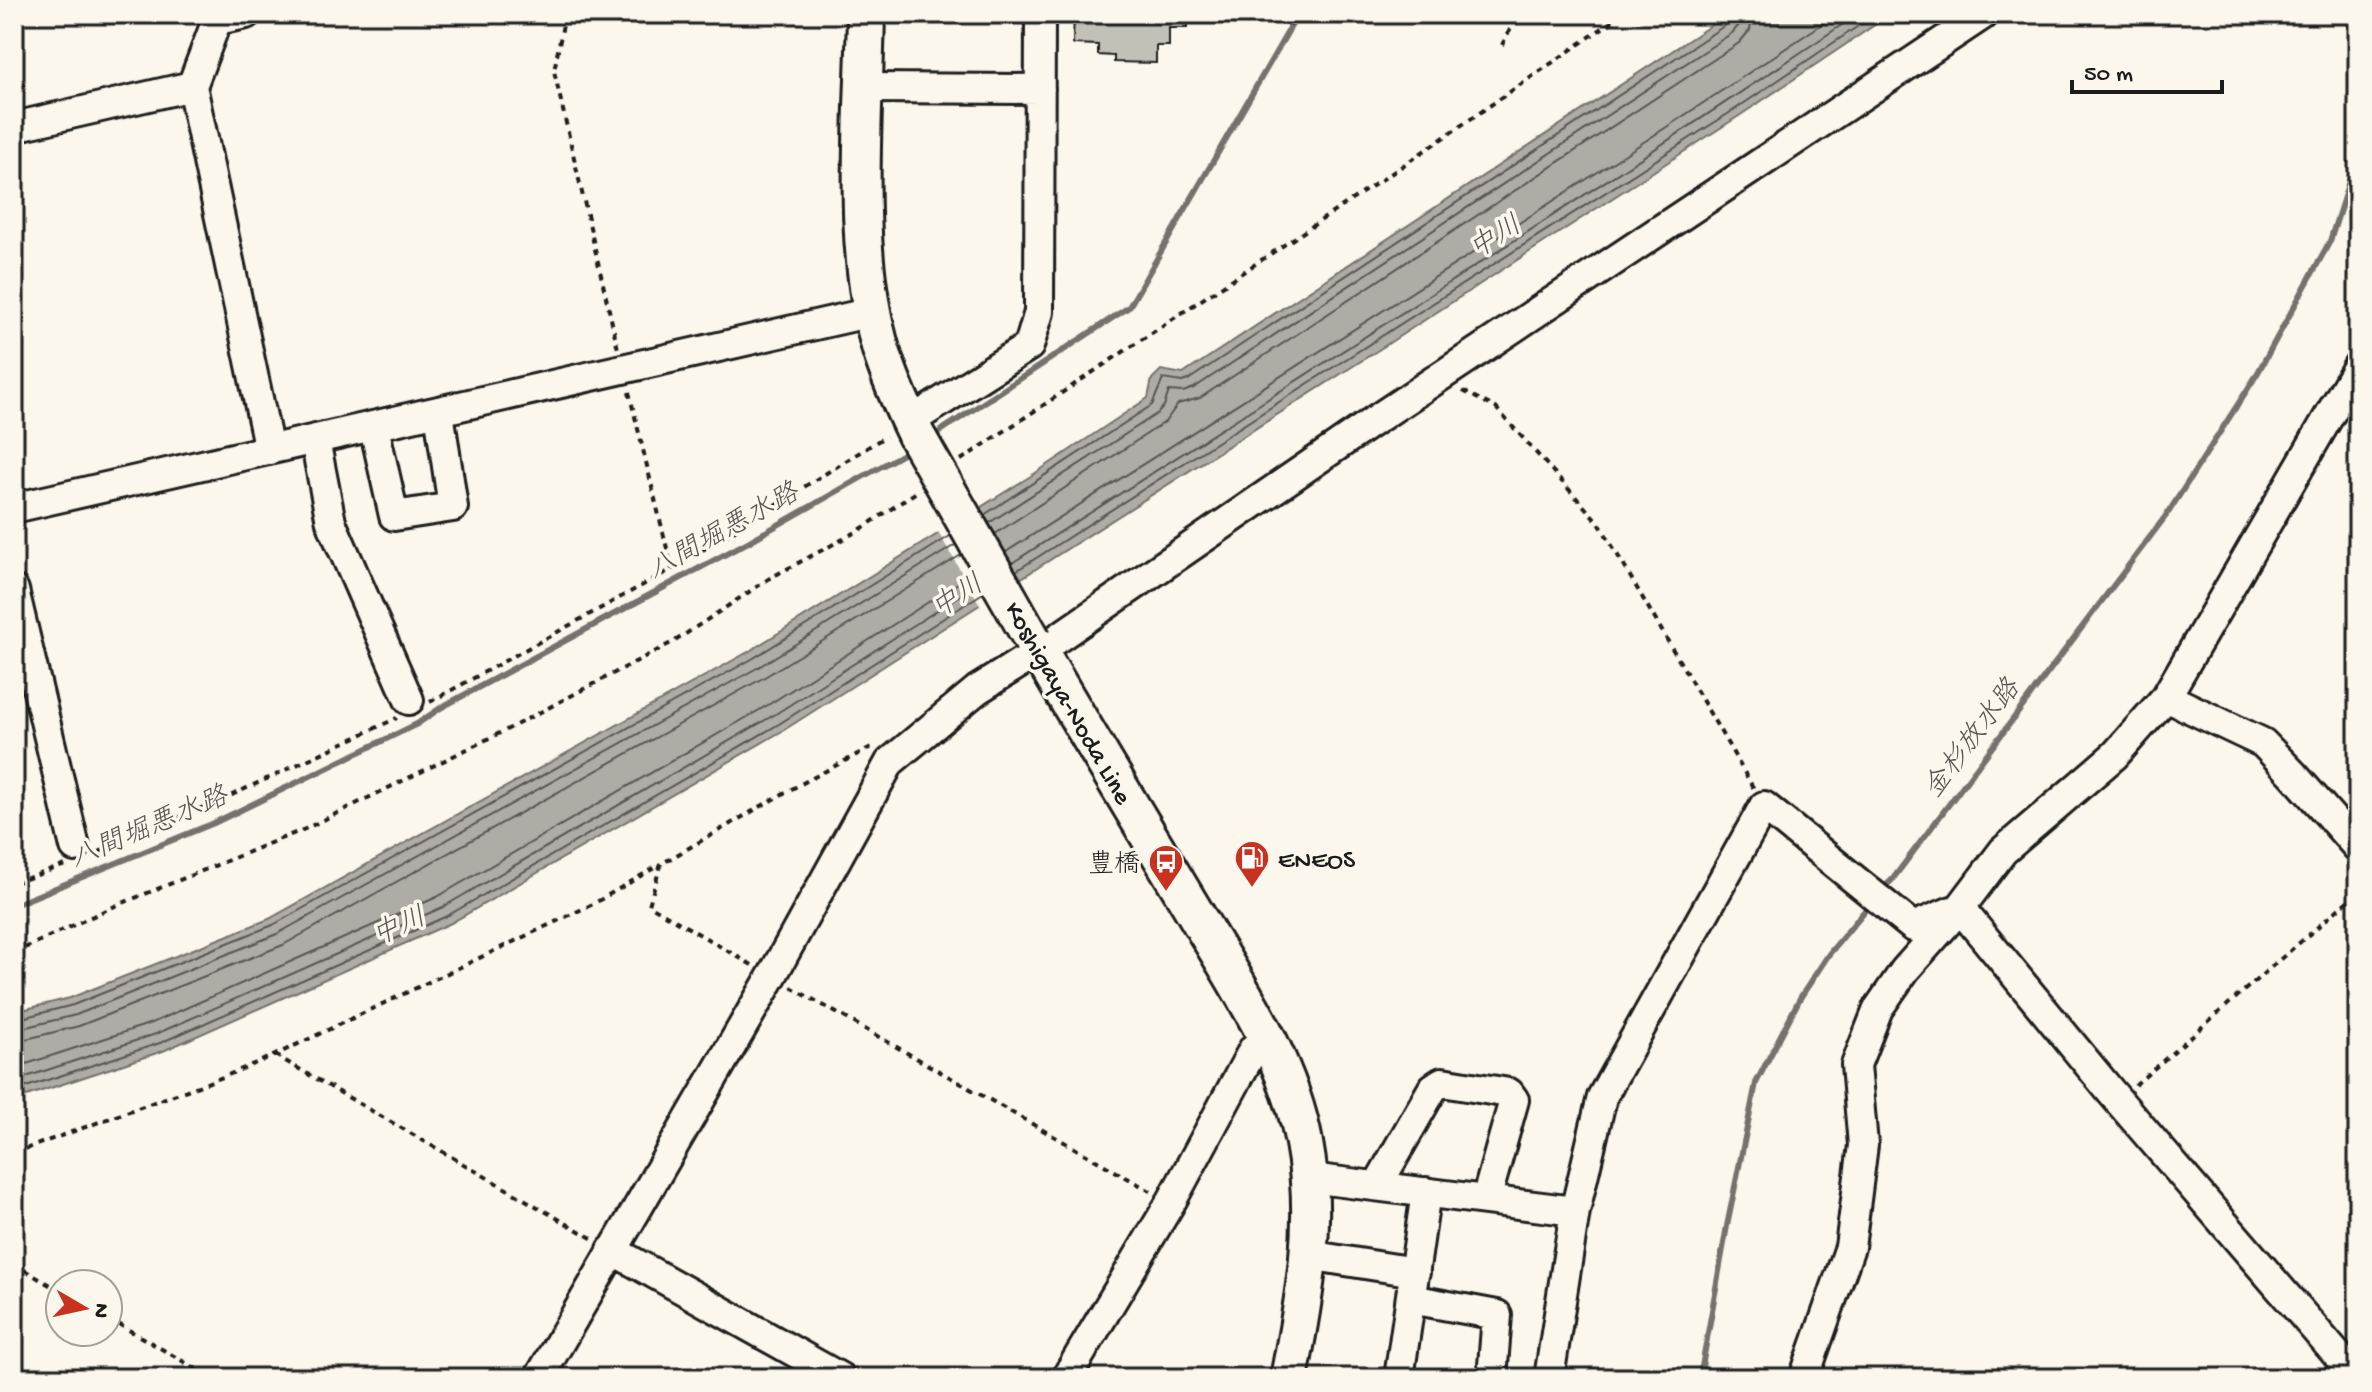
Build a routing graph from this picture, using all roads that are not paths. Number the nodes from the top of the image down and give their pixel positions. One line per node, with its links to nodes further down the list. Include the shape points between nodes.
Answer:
1 (246, 14): 5 (street, via 217,20)
2 (866, 14): 6 (main road, Koshigaya-Noda Line)
3 (1040, 14): 7 (street)
4 (1984, 14): 18 (street)
5 (192, 86): 8 (street); 15 (street)
6 (865, 88): 7 (street); 9 (main road, Koshigaya-Noda Line, via 863,235)
7 (1040, 89): 13 (street, via 1039,312 1029,346)
8 (14, 127)
9 (872, 312): 11 (street); 13 (main road, Koshigaya-Noda Line, via 881,350)
10 (2358, 366): 19 (street)
11 (439, 412): 12 (street); 12 (street, via 453,507 394,516)
12 (374, 427): 14 (street)
13 (913, 428): 18 (main road, Koshigaya-Noda Line, bridge)
14 (315, 440): 15 (street); 20 (street, via 331,522)
15 (269, 450): 16 (street)
16 (14, 508)
17 (14, 590): 22 (street)
18 (1036, 646): 24 (main road, Koshigaya-Noda Line); 30 (street, via 890,762)
19 (2166, 697): 21 (street, via 2263,743); 23 (street, via 2115,755 2003,851)
20 (413, 706)
21 (2358, 848)
22 (81, 854)
23 (1960, 908): 29 (street, via 1913,927 1764,806 1602,1097); 40 (street, via 1878,1009 1856,1065 1863,1145 1850,1247); 41 (street)
24 (1267, 1040): 25 (main road, Koshigaya-Noda Line, via 1295,1105); 35 (street, via 1254,1048 1171,1202)
25 (1310, 1178): 26 (street); 31 (main road, Koshigaya-Noda Line)
26 (1377, 1186): 27 (street); 28 (street, via 1433,1088 1442,1082 1509,1093 1514,1100)
27 (1426, 1192): 28 (street); 32 (street)
28 (1486, 1200): 29 (street)
29 (1575, 1211): 39 (street)
30 (612, 1250): 33 (street); 34 (street)
31 (1308, 1255): 32 (street); 36 (main road, Koshigaya-Noda Line)
32 (1413, 1286): 37 (street); 38 (street, via 1497,1315)
33 (539, 1378)
34 (841, 1378)
35 (1066, 1378)
36 (1289, 1378)
37 (1399, 1378)
38 (1492, 1378)
39 (1549, 1378)
40 (1804, 1378)
41 (2357, 1378)

